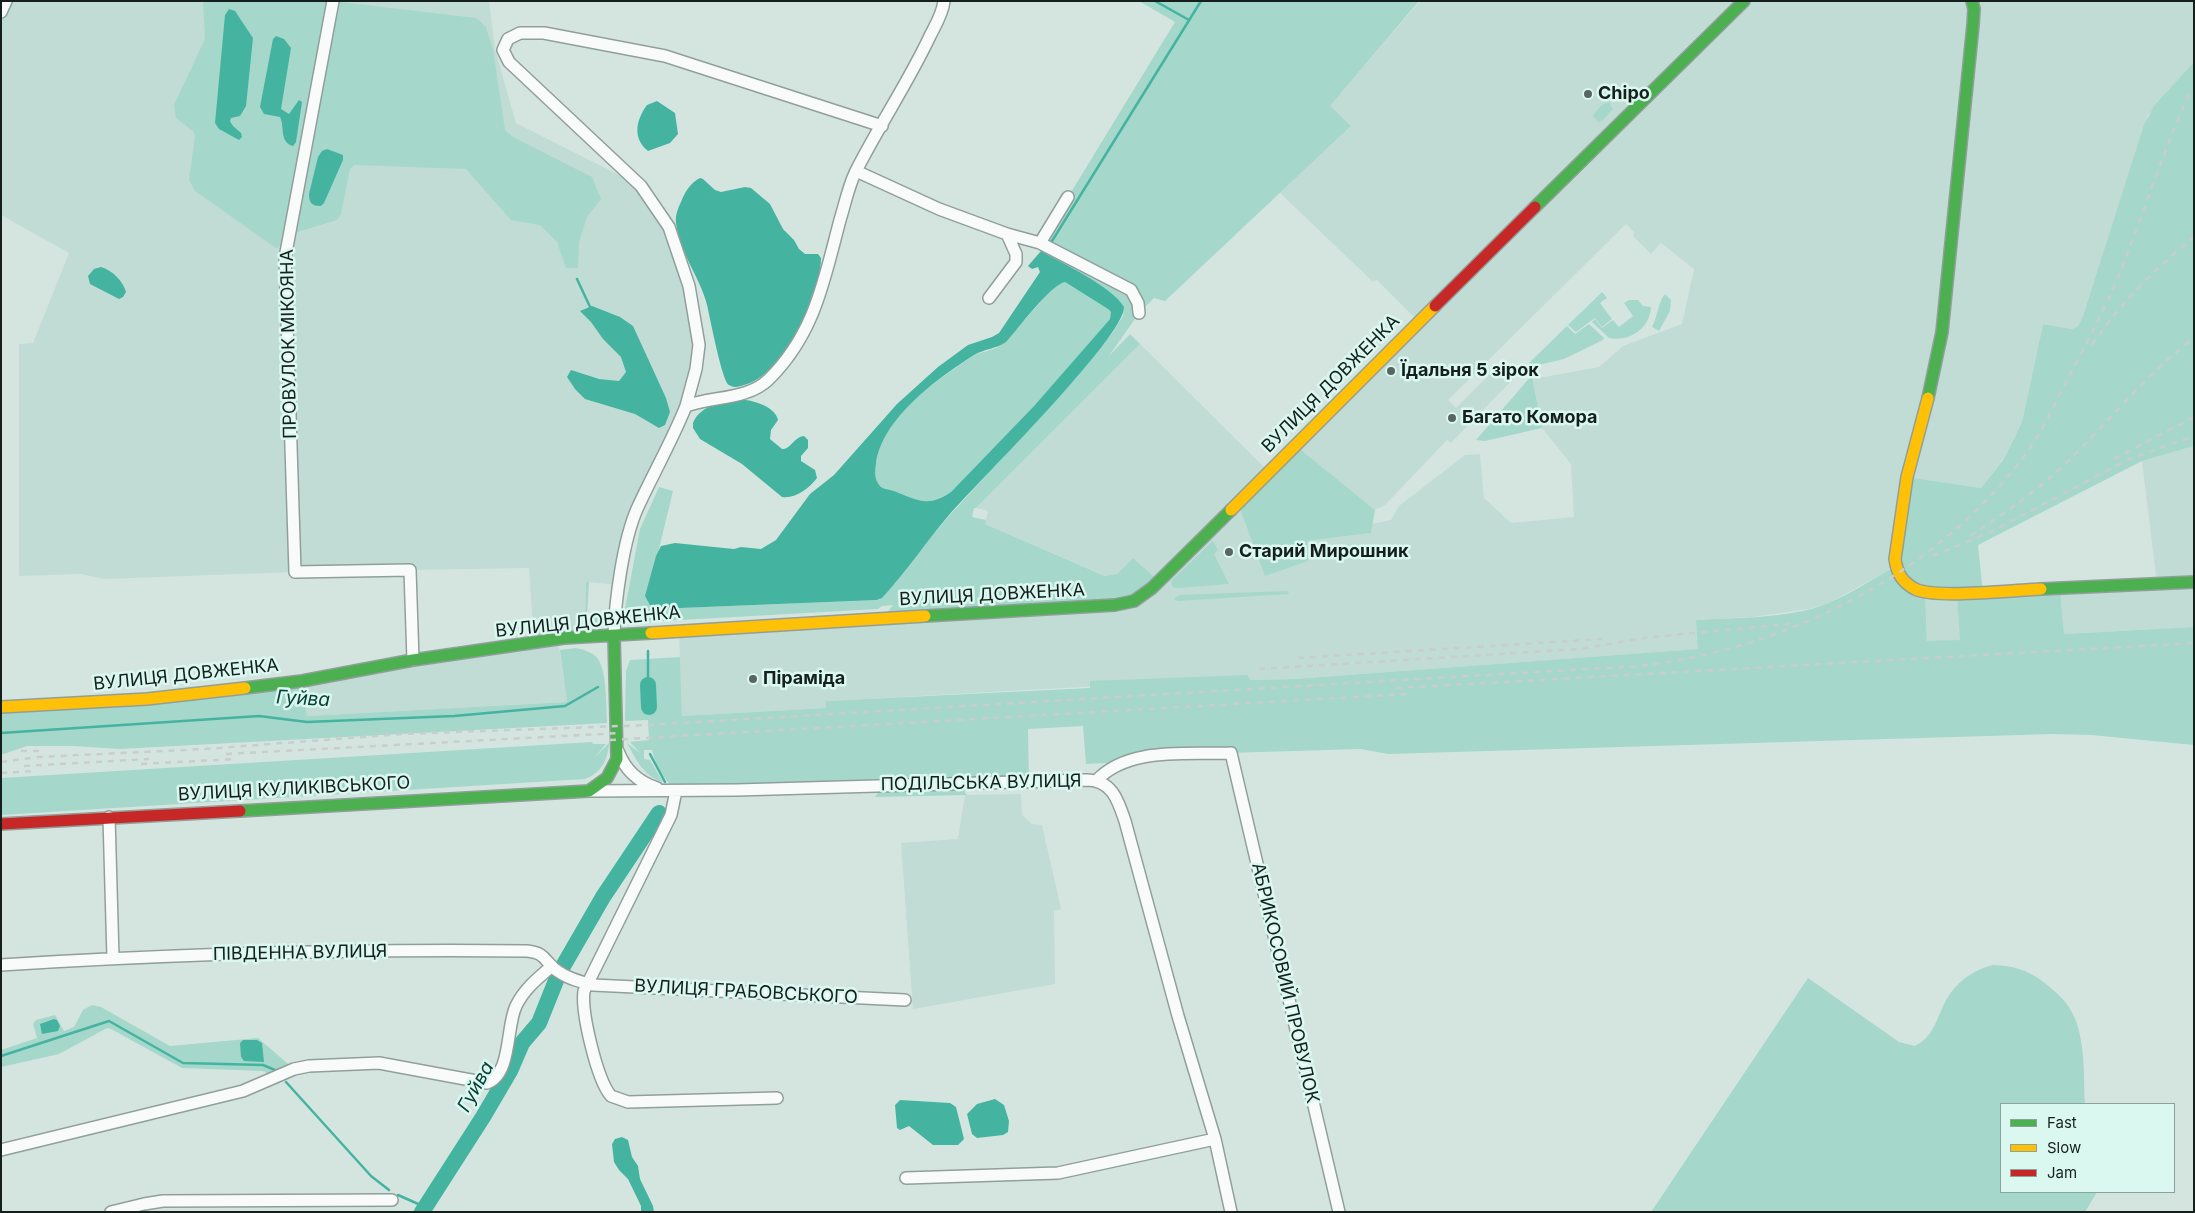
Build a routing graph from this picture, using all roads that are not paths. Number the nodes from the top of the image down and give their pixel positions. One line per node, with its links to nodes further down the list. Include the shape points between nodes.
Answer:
1 (6, 1): 7 (street)
2 (333, 1): 20 (street, ПРОВУЛОК МІКОЯНА, via 285,258 295,572 410,570)
3 (955, 1): 6 (street)
4 (1744, 1): 17 (street, ВУЛИЦЯ ДОВЖЕНКА, via 1140,598 1115,606)
5 (1972, 1): 16 (street, via 1973,25 1942,332 1907,477 1896,550 1897,572 1913,588 1937,594)
6 (944, 3): 8 (street, via 923,51)
7 (1, 12)
8 (882, 126): 9 (street); 15 (street, via 670,58 544,33 520,33 508,39 503,50 509,62 641,186 669,227 689,286 699,345)
9 (856, 171): 11 (street, via 940,209); 15 (street, via 819,300 791,352 766,381 751,392)
10 (1068, 197): 12 (street)
11 (1007, 234): 12 (street); 13 (street, via 1016,262)
12 (1040, 243): 14 (street, via 1131,290)
13 (989, 298)
14 (1139, 313)
15 (686, 406): 18 (street, via 628,534)
16 (2194, 582)
17 (635, 634): 18 (street, ВУЛИЦЯ ДОВЖЕНКА); 21 (street, via 620,652)
18 (614, 636): 19 (street, ВУЛИЦЯ ДОВЖЕНКА); 21 (street)
19 (582, 637): 20 (street, ВУЛИЦЯ ДОВЖЕНКА); 21 (street, via 601,646)
20 (414, 660): 22 (street, ВУЛИЦЯ ДОВЖЕНКА, via 302,681 148,699)
21 (616, 668): 23 (street)
22 (1, 707)
23 (618, 749): 25 (street, via 610,775); 26 (street, via 626,767 637,778 645,784)
24 (1096, 781): 26 (street, ПОДІЛЬСЬКА ВУЛИЦЯ); 35 (street, ПОДІЛЬСЬКА ВУЛИЦЯ, via 1110,788 1119,802); 41 (street, АБРИКОСОВИЙ ПРОВУЛОК, via 1114,766 1143,758 1231,753)
25 (589, 791): 26 (street, ПОДІЛЬСЬКА ВУЛИЦЯ); 27 (street, ВУЛИЦЯ КУЛИКІВСЬКОГО)
26 (671, 791): 32 (street, via 671,814)
27 (109, 817): 28 (street, ВУЛИЦЯ КУЛИКІВСЬКОГО); 29 (street)
28 (1, 824)
29 (113, 958): 30 (street, ПІВДЕННА ВУЛИЦЯ); 31 (street, ПІВДЕННА ВУЛИЦЯ, via 416,950 527,951 544,955)
30 (1, 965)
31 (552, 966): 32 (street, ПІВДЕННА ВУЛИЦЯ, via 565,976); 36 (street, via 520,998 512,1018 502,1066 495,1079 487,1083 379,1063 309,1066 294,1069 243,1091)
32 (587, 983): 33 (street, ВУЛИЦЯ ГРАБОВСЬКОГО); 34 (street, via 584,994 586,1021 601,1082 610,1096 643,1102)
33 (905, 1000)
34 (777, 1098)
35 (1215, 1139): 37 (street, via 1058,1173); 40 (street, ПОДІЛЬСЬКА ВУЛИЦЯ)
36 (1, 1150)
37 (906, 1178)
38 (392, 1200): 39 (street, via 164,1201)
39 (110, 1212)
40 (1231, 1212)
41 (1339, 1212)

